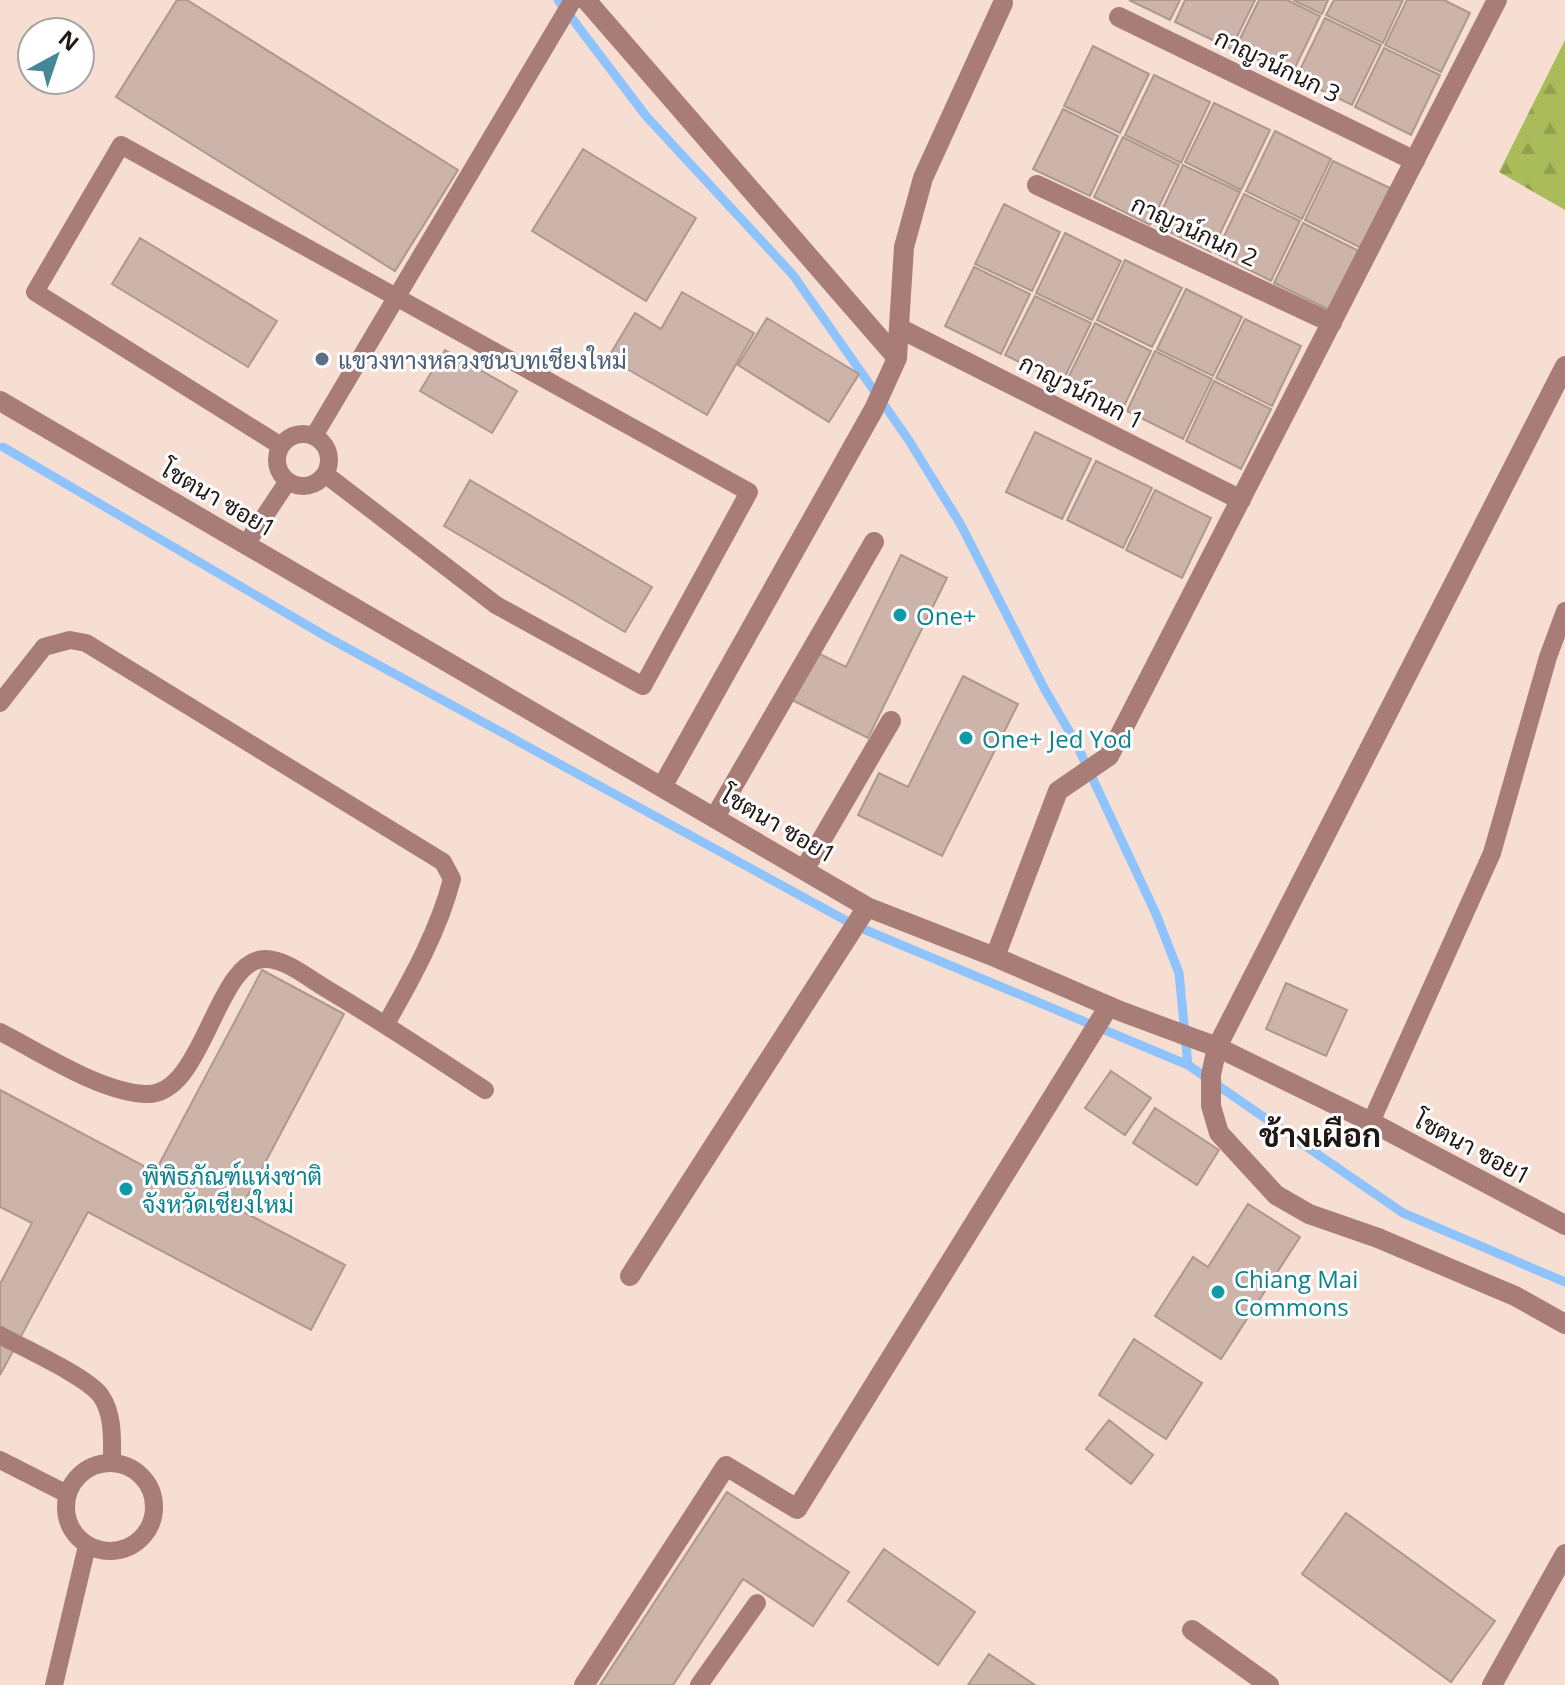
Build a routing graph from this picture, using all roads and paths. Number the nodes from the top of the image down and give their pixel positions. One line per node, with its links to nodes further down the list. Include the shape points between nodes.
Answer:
1 (573, 0): 8 (lane)
2 (586, 0): 11 (street)
3 (1497, 0): 6 (street)
4 (1001, 1): 10 (street, via 923,178 904,247)
5 (1119, 17): 6 (street, กาญวน์กนก 3)
6 (1415, 161): 9 (street)
7 (1037, 185): 9 (street, กาญวน์กนก 2)
8 (397, 299): 14 (lane); 15 (lane, via 121,145 35,292); 16 (lane, via 749,492 643,686 496,605)
9 (1332, 323): 18 (street)
10 (899, 328): 11 (street); 18 (street, กาญวน์กนก 1)
11 (897, 358): 24 (street, via 874,409)
12 (1565, 366): 32 (street)
13 (0, 401): 20 (street, โชตนา ซอย1)
14 (314, 436): 15 (lane, via 291,436); 16 (lane, via 329,458)
15 (281, 446): 17 (lane, via 278,467)
16 (325, 474): 17 (lane, via 309,485)
17 (288, 481): 20 (lane)
18 (1241, 500): 28 (street, via 1109,756 1058,791)
19 (874, 542): 25 (street)
20 (246, 544): 24 (street, โชตนา ซอย1)
21 (1565, 611): 34 (lane, via 1492,853)
22 (0, 703): 30 (lane, via 44,647 70,640 86,643 443,862 452,879 447,900)
23 (891, 721): 26 (street)
24 (662, 787): 25 (street, โชตนา ซอย1)
25 (715, 817): 26 (street, โชตนา ซอย1)
26 (804, 870): 27 (street, โชตนา ซอย1)
27 (867, 907): 28 (street, โชตนา ซอย1); 36 (street)
28 (995, 957): 29 (street, โชตนา ซอย1)
29 (1109, 1006): 32 (street, โชตนา ซอย1); 47 (street, via 797,1509 726,1466)
30 (386, 1024): 31 (lane, via 267,959 242,970 176,1081 149,1094 96,1081); 33 (lane)
31 (0, 1032)
32 (1217, 1047): 34 (street, โชตนา ซอย1); 37 (street, via 1211,1106 1219,1133 1276,1195 1309,1214 1515,1296)
33 (485, 1090)
34 (1371, 1122): 35 (street, โชตนา ซอย1)
35 (1564, 1223)
36 (630, 1276)
37 (1565, 1324)
38 (0, 1335): 40 (lane, via 101,1396 111,1422)
39 (0, 1460): 41 (lane)
40 (112, 1463): 41 (lane, via 84,1470); 42 (lane, via 126,1466 148,1485 154,1513 150,1527 141,1539 116,1552)
41 (67, 1494): 42 (lane, via 68,1523)
42 (87, 1546): 46 (lane)
43 (1565, 1554): 50 (street)
44 (757, 1603): 48 (lane)
45 (1192, 1630): 49 (street)
46 (54, 1685)
47 (584, 1685)
48 (699, 1685)
49 (1269, 1685)
50 (1492, 1685)

